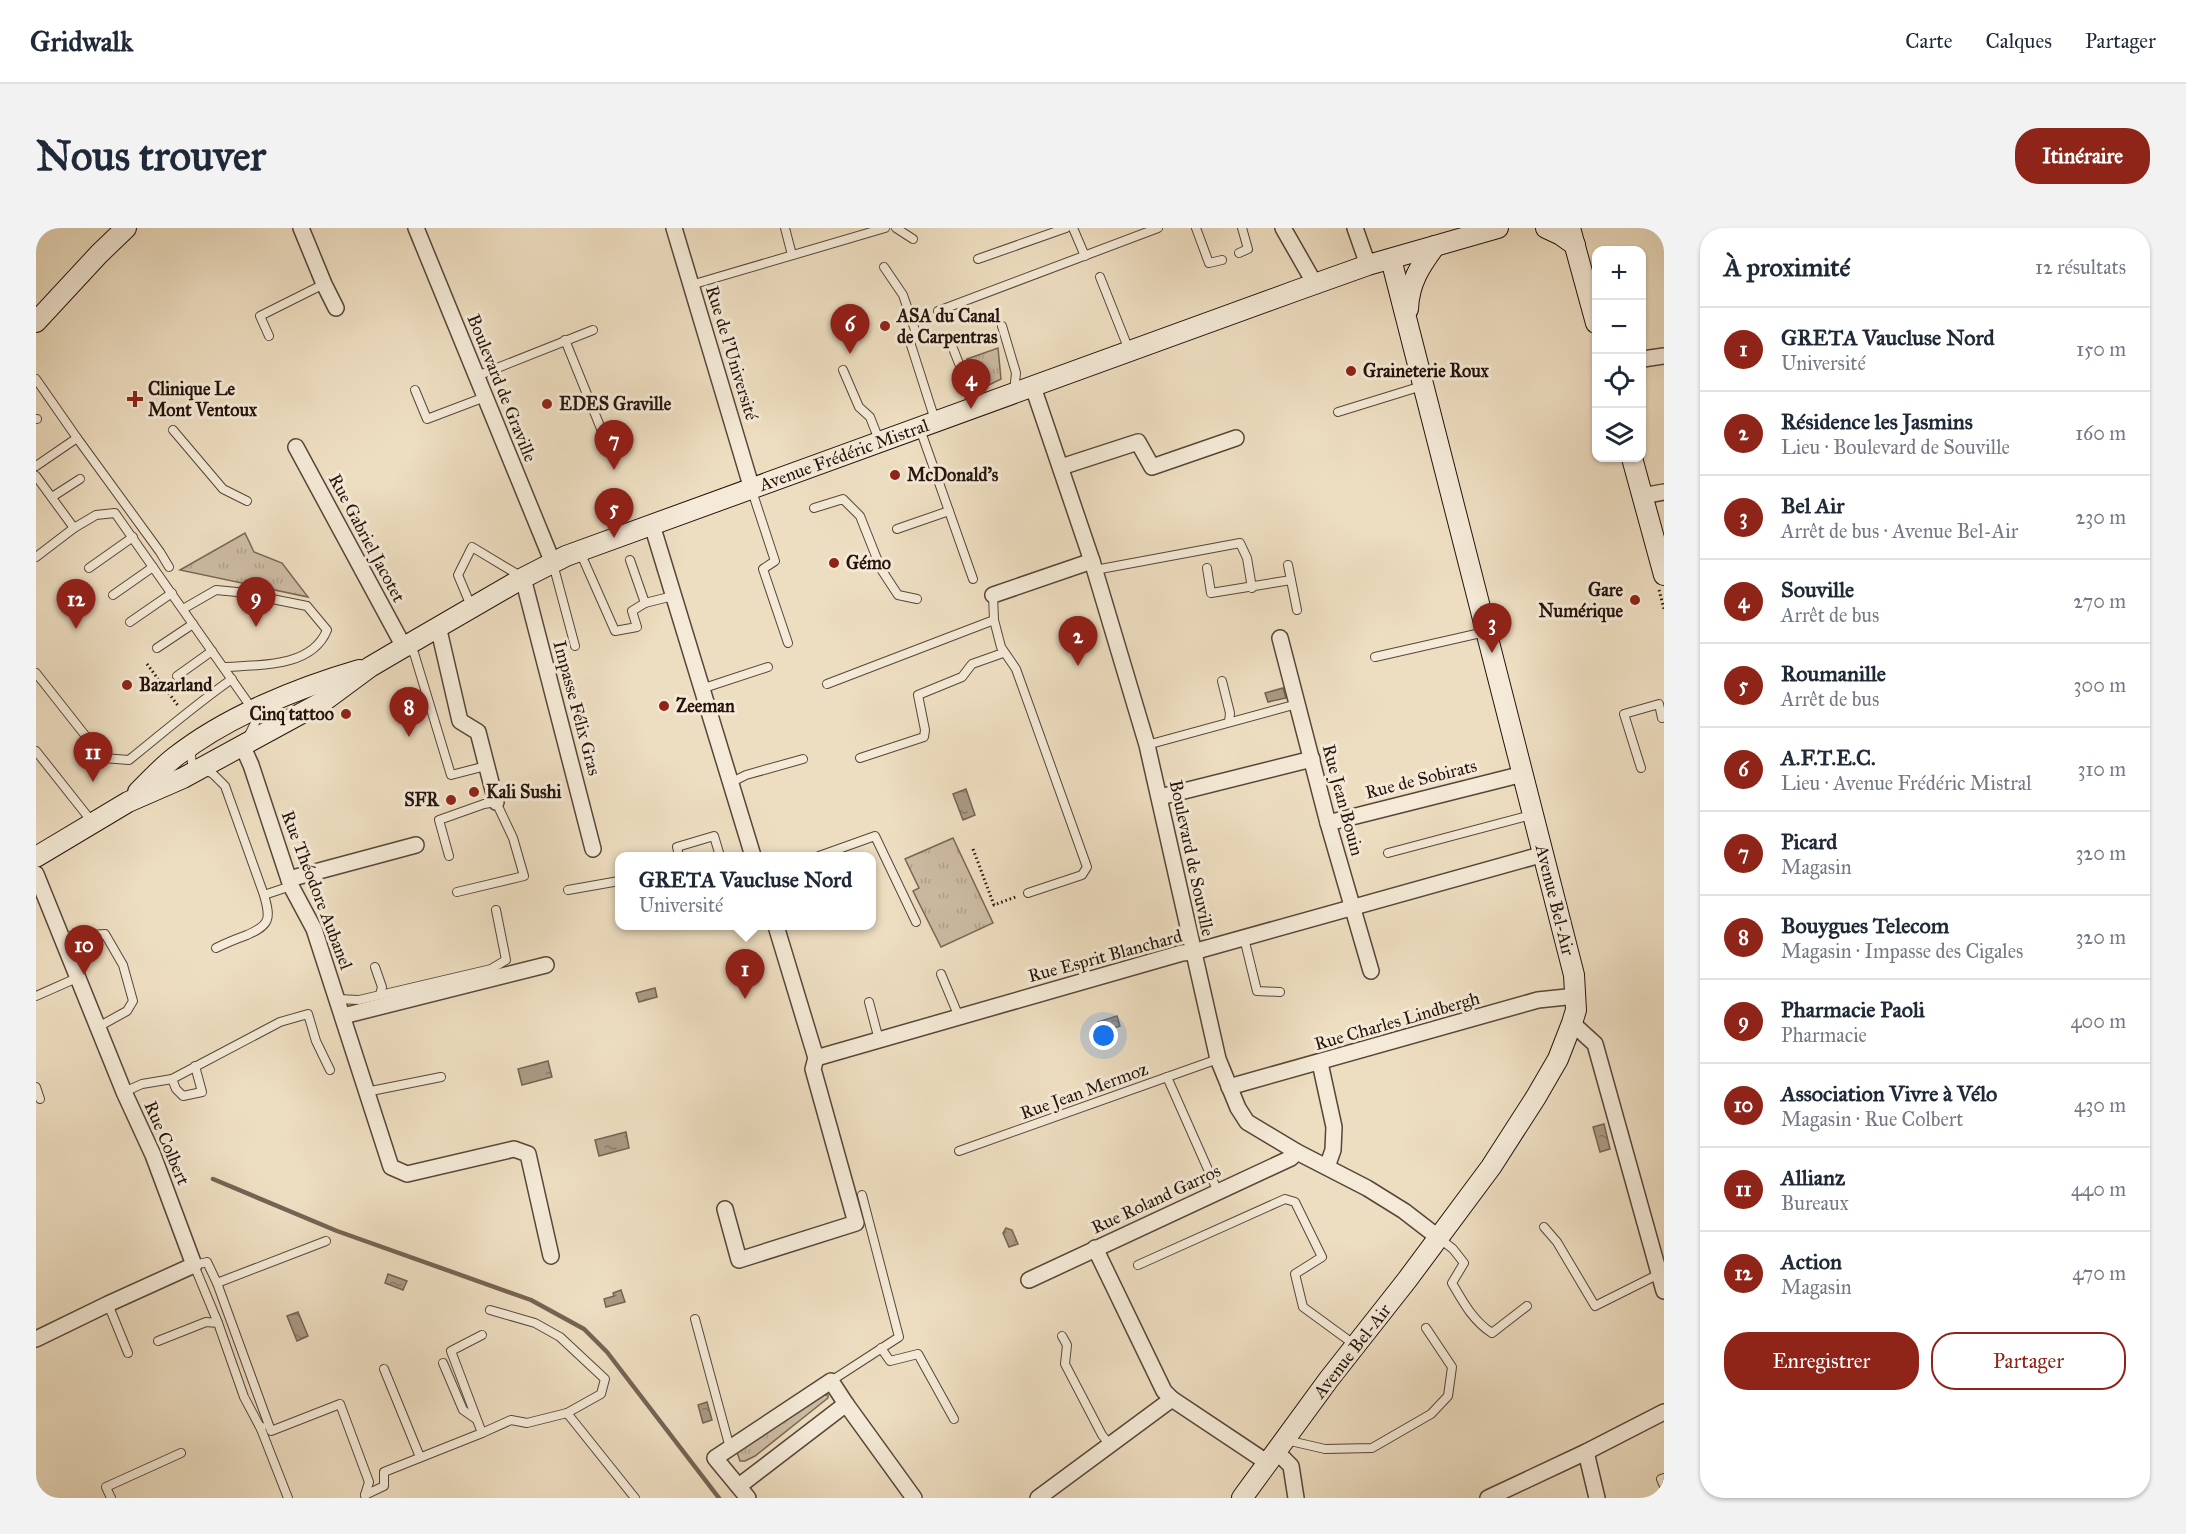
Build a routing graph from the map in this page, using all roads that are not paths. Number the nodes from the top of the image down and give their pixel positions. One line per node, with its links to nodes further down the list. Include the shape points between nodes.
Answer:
1 (126, 228): 35 (main road)
2 (301, 228): 29 (street)
3 (416, 228): 46 (street, Boulevard de Graville)
4 (674, 228): 31 (street, Rue de l'Université)
5 (785, 228): 21 (lane)
6 (885, 228): 21 (lane)
7 (896, 228): 18 (lane)
8 (1066, 228): 23 (lane)
9 (1073, 228): 22 (lane)
10 (1158, 228): 22 (lane)
11 (1196, 228): 25 (lane, via 1209,263)
12 (1242, 228): 20 (lane, via 1248,249)
13 (1283, 228): 30 (street)
14 (1354, 228): 26 (street)
15 (1498, 228): 19 (main road)
16 (1546, 228): 17 (main road)
17 (1572, 237): 33 (main road)
18 (913, 239)
19 (1435, 246): 24 (main road); 36 (main road, via 1413,279)
20 (1239, 253)
21 (792, 255): 31 (lane)
22 (1085, 256): 34 (lane)
23 (978, 259)
24 (1391, 259): 26 (main road, Avenue Frédéric Mistral); 36 (main road, Avenue Bel-Air)
25 (1222, 260)
26 (1368, 265): 30 (main road, Avenue Frédéric Mistral)
27 (884, 267): 54 (lane, via 903,295 916,333 910,342)
28 (1100, 277): 42 (lane)
29 (324, 284): 32 (street); 39 (lane, via 260,316)
30 (1315, 284): 42 (main road, Avenue Frédéric Mistral)
31 (691, 285): 66 (street, Rue de l'Université)
32 (336, 308)
33 (1592, 309)
34 (939, 311)
35 (39, 314)
36 (1407, 320): 49 (main road, Avenue Bel-Air)
37 (1002, 326): 48 (lane)
38 (593, 330): 40 (lane)
39 (269, 336)
40 (565, 340): 46 (lane); 59 (lane)
41 (952, 346): 52 (lane)
42 (1129, 350): 48 (main road, Avenue Frédéric Mistral)
43 (1664, 356): 44 (street)
44 (1646, 359)
45 (843, 370): 58 (lane, via 859,407 870,417)
46 (477, 376): 51 (street, Boulevard de Graville)
47 (36, 379): 56 (lane)
48 (1022, 382): 52 (main road, Avenue Frédéric Mistral); 63 (street, Boulevard de Souville)
49 (1424, 385): 53 (lane); 105 (main road, Avenue Bel-Air)
50 (415, 390): 51 (lane, via 427,419)
51 (484, 397): 80 (street, Boulevard de Graville)
52 (976, 407): 54 (main road, Avenue Frédéric Mistral)
53 (1338, 412)
54 (927, 424): 58 (main road, Avenue Frédéric Mistral); 72 (lane)
55 (173, 430): 70 (lane, via 223,489)
56 (77, 438): 62 (lane); 84 (lane)
57 (1236, 438): 63 (street, via 1152,467 1138,442)
58 (879, 442): 66 (main road, Avenue Frédéric Mistral)
59 (608, 446)
60 (296, 447): 109 (street, Rue Gabriel Jacotet)
61 (1633, 462): 68 (main road)
62 (36, 466)
63 (1061, 467): 81 (street, Boulevard de Souville)
64 (36, 476): 69 (lane)
65 (80, 479): 69 (lane)
66 (752, 489): 73 (main road, Avenue Frédéric Mistral); 107 (lane, via 775,561 763,569)
67 (1664, 492): 68 (street)
68 (1642, 496): 87 (main road)
69 (52, 497): 74 (lane)
70 (247, 501)
71 (814, 508): 96 (lane, via 843,499 860,516 881,569 898,595)
72 (949, 511): 75 (lane); 89 (lane)
73 (652, 525): 77 (main road, Avenue Frédéric Mistral); 95 (street)
74 (74, 528): 76 (lane, via 96,515 116,513); 78 (lane)
75 (897, 529)
76 (133, 537): 83 (lane); 85 (lane)
77 (580, 551): 80 (main road, Avenue Frédéric Mistral); 97 (lane, via 615,631 637,627 632,611)
78 (36, 557)
79 (630, 560): 97 (lane)
80 (553, 563): 88 (main road, Avenue Frédéric Mistral); 108 (lane)
81 (1093, 565): 91 (lane, via 1240,543); 93 (street); 129 (street, Boulevard de Souville)
82 (1288, 565): 90 (lane)
83 (153, 567): 92 (lane); 94 (lane)
84 (169, 567)
85 (89, 568)
86 (1207, 568): 91 (lane, via 1211,593)
87 (1664, 575)
88 (523, 578): 98 (main road, Avenue Frédéric Mistral); 98 (lane, via 472,547 458,575); 146 (street, Impasse Félix Gras)
89 (973, 579)
90 (1291, 580): 91 (lane); 100 (lane)
91 (1252, 588)
92 (172, 592): 99 (lane); 102 (lane)
93 (993, 595): 101 (lane)
94 (113, 596)
95 (673, 596): 97 (lane); 122 (street)
96 (917, 599)
97 (645, 603)
98 (472, 607): 104 (main road, Avenue Frédéric Mistral)
99 (183, 609): 103 (lane); 114 (lane, via 216,590 237,592 308,606 327,630 322,641 299,657 272,665)
100 (1297, 610)
101 (994, 620): 112 (lane); 121 (lane)
102 (130, 622)
103 (194, 624): 110 (lane); 111 (lane)
104 (438, 626): 109 (main road, Avenue Frédéric Mistral); 134 (street, via 460,721 478,732)
105 (1486, 631): 113 (lane); 137 (main road, Avenue Bel-Air)
106 (1280, 639): 123 (street, Rue Jean Bouin)
107 (788, 643)
108 (574, 646)
109 (404, 647): 115 (main road, Avenue Frédéric Mistral); 134 (lane, via 414,653 451,775)
110 (157, 648)
111 (212, 651): 114 (lane); 118 (lane)
112 (1004, 653): 131 (lane, via 972,664 962,677 918,695 924,737); 160 (lane, via 1016,669 1087,867 1082,875)
113 (1375, 657)
114 (224, 667): 119 (lane)
115 (370, 667): 124 (main road, Avenue Frédéric Mistral, via 328,679); 128 (main road, Avenue Frédéric Mistral, via 324,701)
116 (768, 667): 122 (lane)
117 (36, 673): 119 (lane, via 103,758 129,760)
118 (177, 676)
119 (232, 679): 124 (lane)
120 (1222, 681): 126 (lane)
121 (827, 684)
122 (701, 689): 138 (street)
123 (1297, 704): 126 (lane); 133 (street, Rue Jean Bouin)
124 (253, 710): 127 (main road, Avenue Frédéric Mistral); 128 (lane, via 253,731)
125 (1663, 720): 136 (lane, via 1659,704 1624,714)
126 (1229, 722): 129 (lane)
127 (194, 742): 135 (lane, via 192,763); 140 (main road, Avenue Frédéric Mistral)
128 (242, 745): 135 (main road, Avenue Frédéric Mistral); 156 (street, Rue Théodore Aubanel)
129 (1147, 745): 139 (street, Boulevard de Souville)
130 (36, 751): 143 (lane)
131 (860, 758)
132 (803, 759): 138 (lane)
133 (1312, 759): 139 (street); 144 (street, Rue Jean Bouin)
134 (486, 766): 141 (street)
135 (200, 768): 140 (main road, Avenue Frédéric Mistral); 161 (lane, via 225,786)
136 (1641, 768)
137 (1523, 774): 142 (main road, Avenue Bel-Air); 144 (street, Rue de Sobirats)
138 (730, 783): 149 (street)
139 (1160, 797): 169 (street, Boulevard de Souville)
140 (128, 802): 143 (main road, Avenue Frédéric Mistral)
141 (496, 802): 153 (lane, via 439,820); 159 (lane, via 513,838 524,876)
142 (1534, 814): 151 (lane); 152 (main road, Avenue Bel-Air)
143 (93, 823): 154 (main road, Avenue Frédéric Mistral)
144 (1328, 823): 162 (street, Rue Jean Bouin)
145 (416, 845): 156 (street)
146 (593, 849)
147 (678, 852): 148 (lane, via 677,847 714,836)
148 (719, 852)
149 (752, 852)
150 (830, 852): 164 (lane, via 875,836)
151 (1388, 853)
152 (1544, 854): 162 (street, Rue Esprit Blanchard); 178 (main road, Avenue Bel-Air)
153 (449, 856)
154 (36, 857)
155 (36, 874): 166 (street, Rue Colbert)
156 (290, 882): 161 (lane); 179 (street, Rue Théodore Aubanel, via 314,929)
157 (615, 882): 158 (lane)
158 (568, 890)
159 (457, 892)
160 (1028, 893)
161 (264, 895): 168 (lane, via 268,910 263,928)
162 (1352, 907): 167 (street, Rue Esprit Blanchard); 172 (street, Rue Jean Bouin)
163 (496, 910): 176 (lane, via 506,960 491,969)
164 (916, 922)
165 (777, 930): 186 (street)
166 (62, 937): 174 (street, Rue Colbert); 184 (lane, via 105,934 123,965 134,1001 127,1011)
167 (1244, 938): 169 (street, Rue Esprit Blanchard); 175 (lane, via 1257,991)
168 (216, 948)
169 (1193, 952): 182 (street, Rue Esprit Blanchard); 187 (street, Boulevard de Souville)
170 (546, 965): 181 (street)
171 (375, 967): 176 (lane, via 382,987)
172 (1371, 971)
173 (941, 974): 182 (lane)
174 (79, 977): 177 (lane); 184 (street, Rue Colbert)
175 (1280, 992)
176 (380, 994): 179 (lane)
177 (36, 996)
178 (1576, 996): 183 (main road, Avenue Bel-Air); 188 (street, Rue Charles Lindbergh, via 1538,1000)
179 (337, 999): 181 (street, Rue Théodore Aubanel)
180 (869, 1002): 185 (lane)
181 (343, 1016): 197 (street, Rue Théodore Aubanel)
182 (959, 1017): 185 (street, Rue Esprit Blanchard)
183 (1572, 1023): 206 (main road, Avenue Bel-Air, via 1558,1059 1536,1097); 212 (street, via 1595,1044)
184 (98, 1027): 196 (street, Rue Colbert)
185 (879, 1040): 186 (street, Rue Esprit Blanchard)
186 (816, 1058): 204 (street, via 813,1069 856,1223 739,1260)
187 (1218, 1059): 192 (lane, Rue Jean Mermoz); 195 (street, Boulevard de Souville)
188 (1320, 1063): 195 (street, Rue Charles Lindbergh); 201 (street, via 1334,1127 1333,1150)
189 (195, 1066): 190 (lane, via 280,1022 308,1014); 193 (lane); 193 (lane, via 202,1092 183,1096)
190 (330, 1070)
191 (441, 1077): 197 (lane)
192 (1167, 1077): 199 (lane, Rue Jean Mermoz); 202 (lane)
193 (172, 1078): 196 (lane)
194 (36, 1087): 198 (lane)
195 (1229, 1087): 200 (street, Boulevard de Souville, via 1247,1122)
196 (124, 1092): 210 (street, Rue Colbert, via 153,1155)
197 (366, 1092): 209 (street, Rue Théodore Aubanel, via 391,1167 407,1174 514,1149 528,1154)
198 (40, 1099)
199 (959, 1151)
200 (1297, 1152): 201 (street, Boulevard de Souville); 202 (street, Rue Roland Garros, via 1292,1158)
201 (1326, 1167): 206 (street, Boulevard de Souville, via 1395,1205)
202 (1218, 1192): 208 (street, Rue Roland Garros)
203 (862, 1195): 227 (lane, via 899,1337)
204 (725, 1209)
205 (1544, 1227): 212 (lane, via 1595,1306)
206 (1439, 1238): 217 (lane, via 1464,1263 1452,1283 1483,1327 1492,1333); 226 (main road, Avenue Bel-Air)
207 (326, 1240): 214 (lane)
208 (1095, 1248): 213 (street, Rue Roland Garros); 232 (street, via 1164,1391)
209 (551, 1256)
210 (194, 1265): 214 (lane, via 207,1262); 216 (street); 220 (lane)
211 (1138, 1265): 226 (lane, via 1285,1198 1294,1202 1322,1257 1294,1274 1303,1307)
212 (1659, 1274): 215 (street)
213 (1029, 1280)
214 (217, 1283): 237 (lane)
215 (1664, 1291)
216 (108, 1304): 224 (street); 228 (lane)
217 (1527, 1306)
218 (490, 1310): 235 (lane, via 535,1323 560,1337 605,1379 601,1394)
219 (695, 1319): 242 (lane)
220 (218, 1323): 225 (lane, via 206,1322); 239 (lane, via 244,1397)
221 (1426, 1328): 243 (lane, via 1452,1367 1448,1396 1431,1414 1372,1448)
222 (482, 1335): 238 (lane, via 451,1351)
223 (1062, 1336): 241 (lane, via 1067,1344 1065,1364)
224 (36, 1339)
225 (158, 1341)
226 (1356, 1345): 243 (main road, Avenue Bel-Air)
227 (882, 1348): 231 (lane); 236 (lane, via 890,1361 918,1354)
228 (128, 1353)
229 (443, 1363): 238 (lane, via 463,1410)
230 (384, 1369): 246 (lane)
231 (831, 1381): 233 (street); 242 (street)
232 (1172, 1399): 241 (street); 243 (street)
233 (846, 1404): 249 (street); 254 (street)
234 (1664, 1412): 244 (street)
235 (567, 1413): 240 (lane, via 527,1423 510,1420); 253 (lane)
236 (954, 1419)
237 (266, 1420): 239 (lane); 250 (lane, via 271,1431 340,1404 369,1482)
238 (477, 1420): 240 (lane)
239 (261, 1429): 252 (lane)
240 (482, 1433): 246 (lane)
241 (1110, 1445): 255 (street)
242 (730, 1448): 249 (street, via 715,1458)
243 (1276, 1451): 256 (main road, Avenue Bel-Air); 257 (street, via 1291,1466)
244 (1586, 1452): 258 (street); 259 (street)
245 (181, 1454): 251 (lane, via 106,1486)
246 (420, 1457): 250 (lane, via 384,1472 384,1485)
247 (1664, 1478): 248 (lane)
248 (1664, 1486)
249 (743, 1492)
250 (365, 1496)
251 (111, 1498)
252 (288, 1498)
253 (635, 1498)
254 (914, 1498)
255 (1038, 1498)
256 (1242, 1498)
257 (1296, 1498)
258 (1488, 1498)
259 (1597, 1498)

